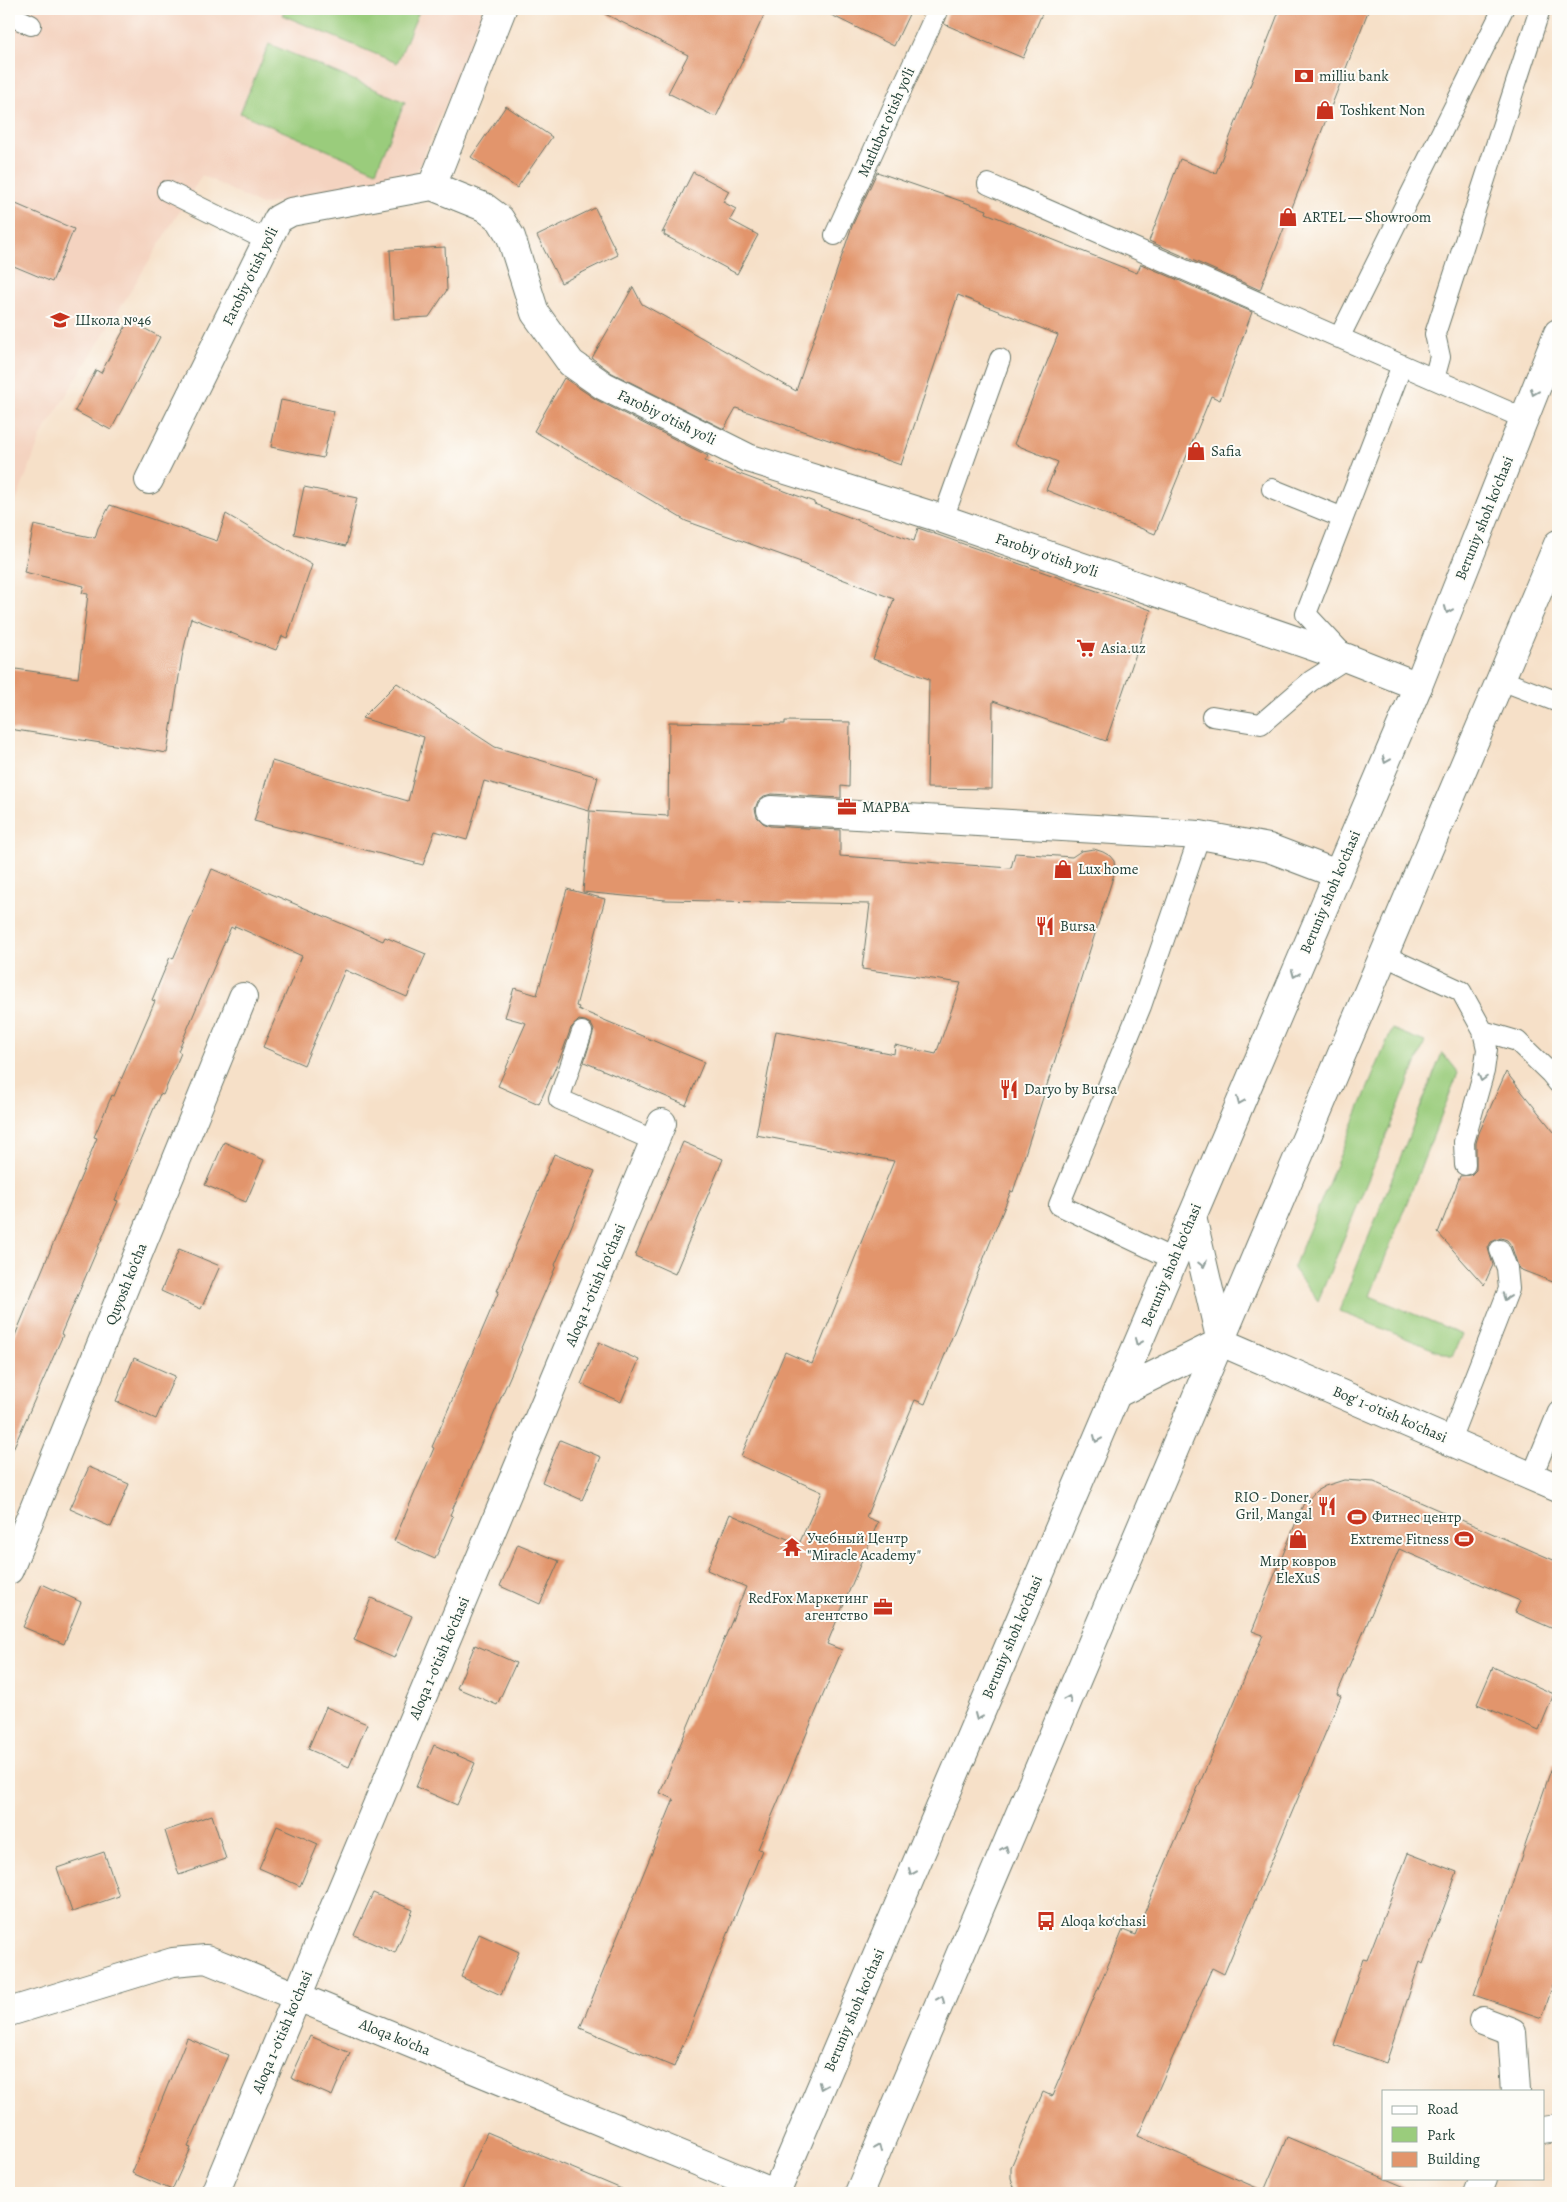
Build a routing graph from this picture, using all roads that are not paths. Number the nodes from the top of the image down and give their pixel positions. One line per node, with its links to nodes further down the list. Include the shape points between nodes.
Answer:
1 (502, 9): 8 (street)
2 (938, 9): 10 (lane, Matlubot o'tish yo'li)
3 (1503, 9): 13 (lane)
4 (1540, 9): 16 (lane, via 1435,334 1440,357)
5 (9, 15): 6 (lane)
6 (31, 25)
7 (988, 184): 13 (lane)
8 (432, 186): 11 (street, Farobiy o'tish yo'li, via 291,212 278,219); 21 (street, Farobiy o'tish yo'li, via 484,208 500,219 511,237 535,314 571,363 604,386 748,458)
9 (167, 191): 11 (lane)
10 (835, 235)
11 (268, 241): 18 (street, Farobiy o'tish yo'li)
12 (1558, 333): 17 (street, Beruniy shoh ko'chasi, one-way to 17)
13 (1339, 338): 15 (lane)
14 (1000, 359): 21 (lane)
15 (1402, 365): 16 (lane); 20 (lane)
16 (1434, 380): 17 (lane)
17 (1524, 418): 25 (street, Beruniy shoh ko'chasi, one-way to 25)
18 (149, 480)
19 (1272, 488): 20 (lane)
20 (1343, 518): 23 (lane, via 1306,614)
21 (942, 519): 23 (street, Farobiy o'tish yo'li)
22 (1558, 544): 24 (street)
23 (1346, 658): 25 (street, Farobiy o'tish yo'li); 27 (lane, via 1311,681 1261,724)
24 (1501, 680): 26 (lane); 31 (street)
25 (1418, 686): 30 (street, Beruniy shoh ko'chasi, one-way to 30)
26 (1558, 702)
27 (1212, 716)
28 (771, 810): 29 (street)
29 (1200, 835): 30 (street, via 1269,848); 40 (lane, via 1141,1006 1059,1205)
30 (1337, 874): 38 (street, Beruniy shoh ko'chasi, one-way to 38)
31 (1385, 956): 33 (lane, via 1461,991); 41 (street)
32 (243, 997): 47 (street, Quyosh ko'cha)
33 (1483, 1031): 35 (lane, via 1517,1041); 37 (lane, one-way to 37, via 1487,1049 1464,1142)
34 (582, 1032): 36 (lane, via 559,1099)
35 (1558, 1084)
36 (658, 1132): 48 (street, Aloqa 1-o'tish ko'chasi)
37 (1465, 1165)
38 (1192, 1217): 40 (street, Beruniy shoh ko'chasi); 41 (street, one-way to 41)
39 (1500, 1250): 44 (lane, one-way to 44, via 1507,1268 1509,1289)
40 (1173, 1259): 42 (street, Beruniy shoh ko'chasi, one-way to 42)
41 (1221, 1342): 42 (street); 44 (street, Bog' 1-o'tish ko'chasi); 57 (street, one-way to 41)
42 (1116, 1394): 56 (street, Beruniy shoh ko'chasi, one-way to 56)
43 (1558, 1412): 45 (lane)
44 (1450, 1440): 45 (street, Bog' 1-o'tish ko'chasi)
45 (1532, 1476): 46 (street, Bog' 1-o'tish ko'chasi)
46 (1558, 1488)
47 (9, 1570)
48 (297, 1996): 49 (street, Aloqa ko'cha, via 206,1959 173,1962); 55 (street, Aloqa 1-o'tish ko'chasi); 56 (street, Aloqa ko'cha)
49 (9, 2012)
50 (1483, 2021): 51 (street, via 1512,2032)
51 (1516, 2090)
52 (1558, 2128): 53 (street)
53 (1544, 2130)
54 (1482, 2180): 58 (street)
55 (215, 2193)
56 (775, 2193)
57 (859, 2193)
58 (1477, 2193)

